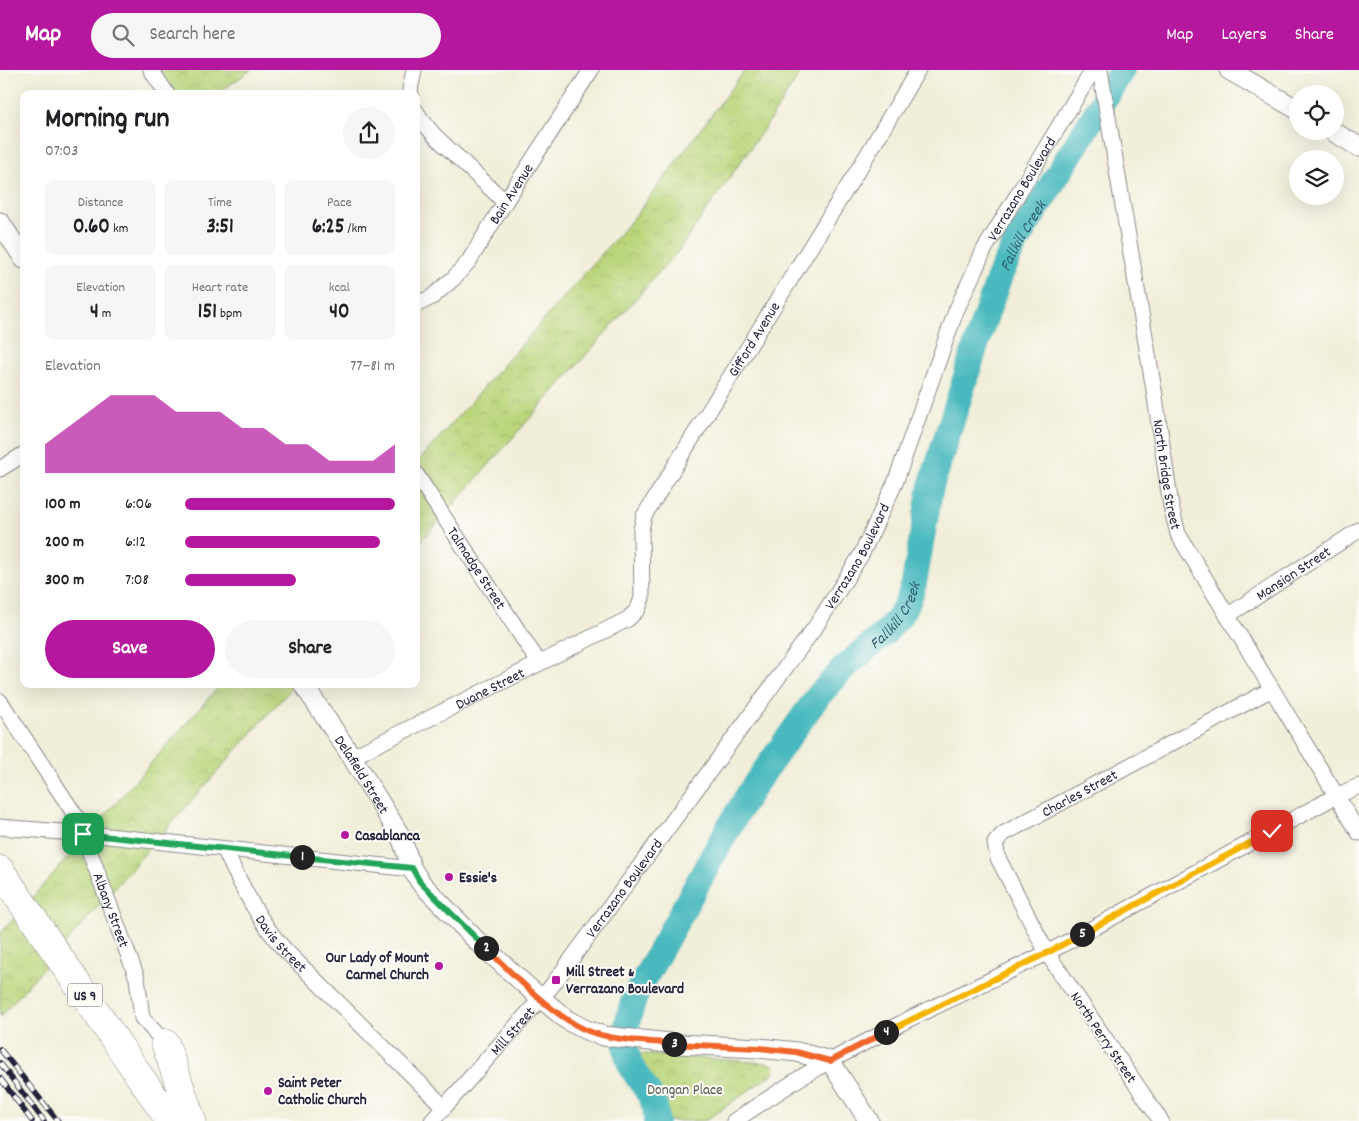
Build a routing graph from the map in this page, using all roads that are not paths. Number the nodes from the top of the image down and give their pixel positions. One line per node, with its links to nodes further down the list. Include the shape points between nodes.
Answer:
1 (151, 70): 8 (street)
2 (414, 70): 9 (street)
3 (591, 70): 14 (street, Bain Avenue)
4 (918, 70): 23 (street, Gifford Avenue, via 644,516 641,530 642,598 638,609)
5 (1093, 70): 39 (street, Verrazano Boulevard, via 984,250 956,311 895,483 861,555 816,626)
6 (1100, 70): 22 (street, North Bridge Street, via 1171,506 1178,534)
7 (1231, 70): 10 (street)
8 (164, 90)
9 (412, 90)
10 (1289, 105)
11 (420, 119): 14 (street)
12 (1344, 138): 13 (street)
13 (1359, 147)
14 (505, 202): 17 (street, Bain Avenue, via 469,261 432,297)
15 (0, 222): 16 (street)
16 (20, 253)
17 (420, 303)
18 (20, 456): 19 (street)
19 (0, 469)
20 (420, 480): 24 (street, Talmadge Street)
21 (1359, 530): 22 (street, Mansion Street)
22 (1227, 616): 26 (street, North Bridge Street)
23 (628, 619): 24 (street, Duane Street)
24 (539, 663): 28 (street, Duane Street)
25 (306, 688): 28 (street, Delafield Street)
26 (1272, 689): 30 (street, North Bridge Street); 38 (street, Charles Street, via 1003,834 995,843 998,858)
27 (0, 700): 33 (street, Albany Street, via 70,805)
28 (352, 757): 35 (street, Delafield Street, via 400,838)
29 (1359, 786): 30 (street)
30 (1336, 796): 32 (street, North Bridge Street); 38 (street)
31 (0, 827): 33 (street)
32 (1359, 833)
33 (83, 834): 34 (street); 40 (street, Albany Street, via 137,978 142,1018)
34 (224, 849): 35 (street); 42 (street, Davis Street, via 249,901 269,932)
35 (412, 868): 39 (street, Delafield Street, via 420,882)
36 (0, 870): 44 (highway, US 9)
37 (0, 902): 43 (highway, US 9)
38 (1047, 953): 41 (street); 49 (street, North Perry Street)
39 (541, 999): 41 (street, Mill Street, via 567,1020 604,1036 796,1052); 42 (street, Mill Street)
40 (165, 1043): 45 (highway)
41 (830, 1061): 47 (street); 48 (street)
42 (444, 1107): 46 (street, Mill Street)
43 (147, 1121)
44 (170, 1121)
45 (192, 1121)
46 (432, 1121)
47 (734, 1121)
48 (869, 1121)
49 (1161, 1121)

